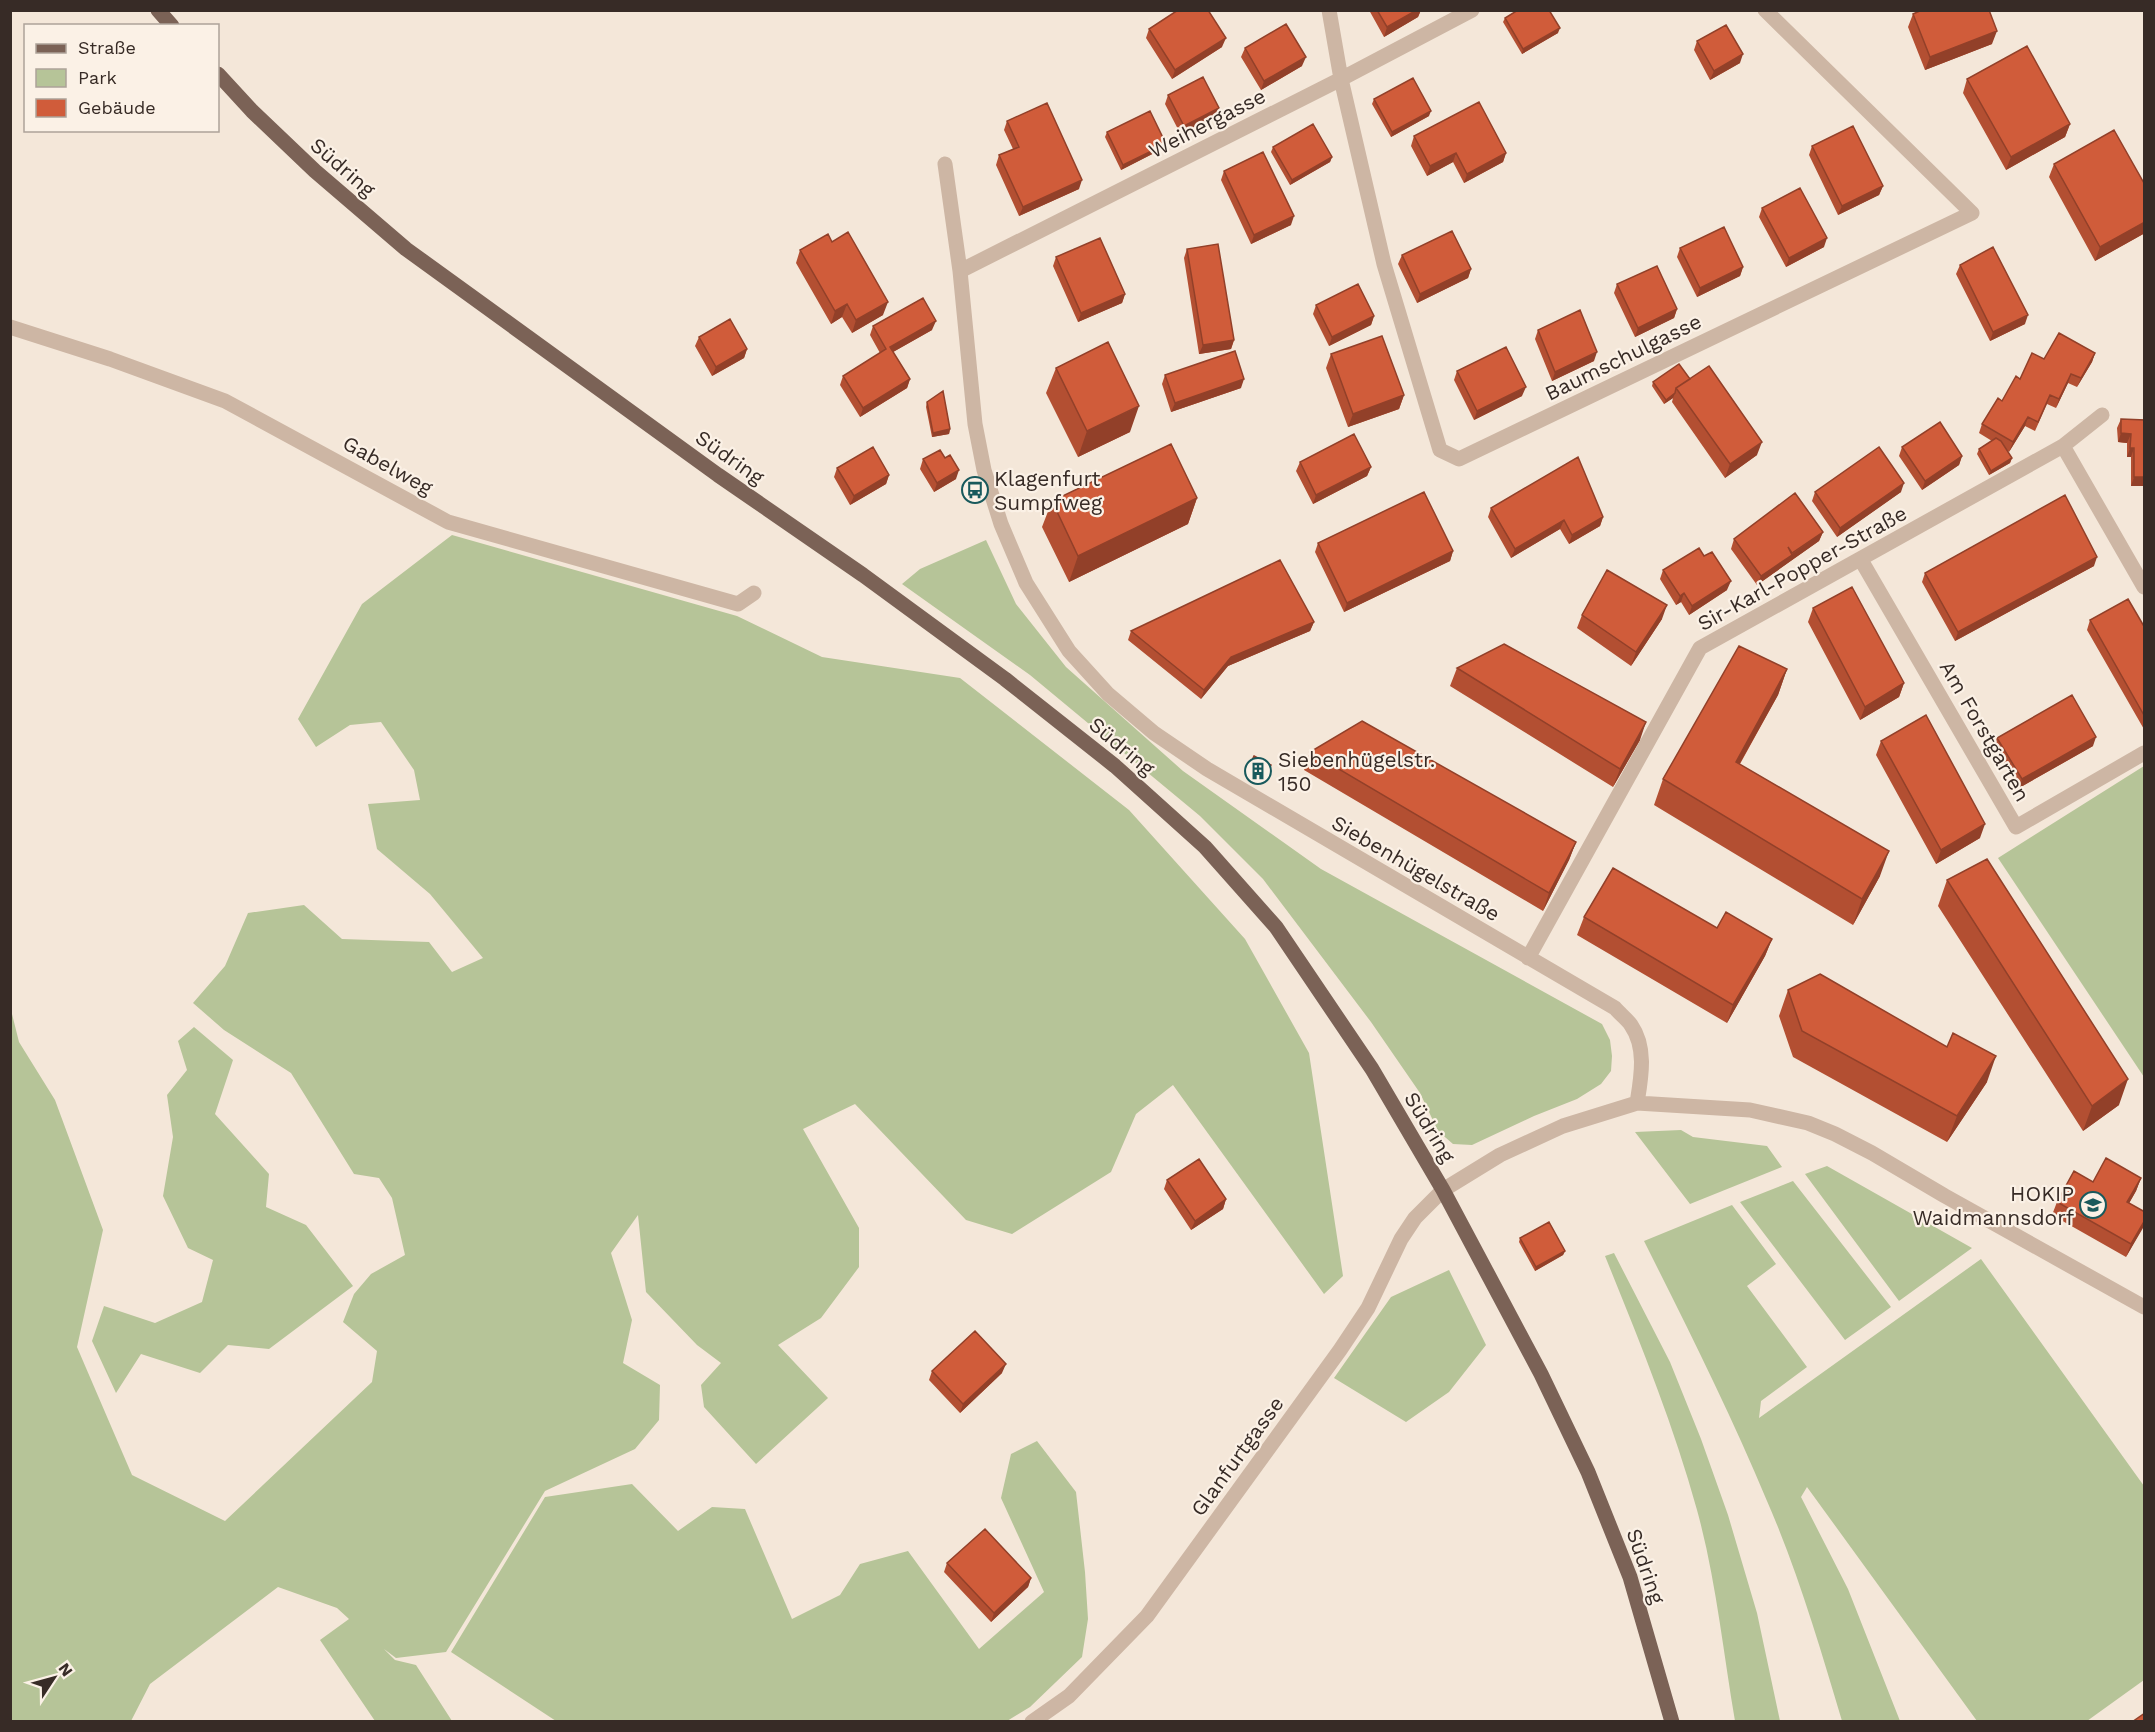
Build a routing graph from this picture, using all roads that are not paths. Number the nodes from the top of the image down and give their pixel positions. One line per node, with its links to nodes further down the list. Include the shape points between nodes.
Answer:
1 (158, 10): 5 (main road)
2 (1329, 10): 7 (street, Baumschulgasse)
3 (1472, 10): 7 (street, Weihergasse)
4 (1765, 10): 7 (street, Baumschulgasse, via 1972,213 1459,459 1440,450 1384,264)
5 (170, 24)
6 (219, 75): 19 (main road, Südring, via 315,171 406,249 1005,679 1106,759 1205,847 1276,927 1372,1070)
7 (1341, 79): 9 (street, Weihergasse)
8 (945, 164): 9 (street, Siebenhügelstraße)
9 (960, 271): 17 (street, Siebenhügelstraße, via 975,424 984,470 1026,583 1070,651 1154,733 1207,769)
10 (10, 327): 15 (street, Gabelweg, via 225,401 448,522 738,604)
11 (2103, 415): 12 (street, Sir-Karl-Popper-Straße)
12 (2063, 446): 13 (street, Sir-Karl-Popper-Straße); 14 (street)
13 (1862, 560): 16 (street, Am Forstgarten, via 2016,827); 17 (street, Sir-Karl-Popper-Straße, via 1700,648)
14 (2145, 586)
15 (754, 593)
16 (2145, 753)
17 (1528, 958): 18 (street, Siebenhügelstraße, via 1615,1008 1631,1025 1640,1045)
18 (1637, 1103): 19 (street, via 1563,1126 1500,1155); 20 (street, via 1750,1110 1835,1134)
19 (1443, 1190): 21 (street, Glanfurtgasse, via 1415,1218 1401,1239 1368,1308 1335,1358 1147,1616 1068,1696); 22 (main road, Südring, via 1588,1472 1630,1577)
20 (2145, 1307)
21 (1032, 1722)
22 (1672, 1722)

